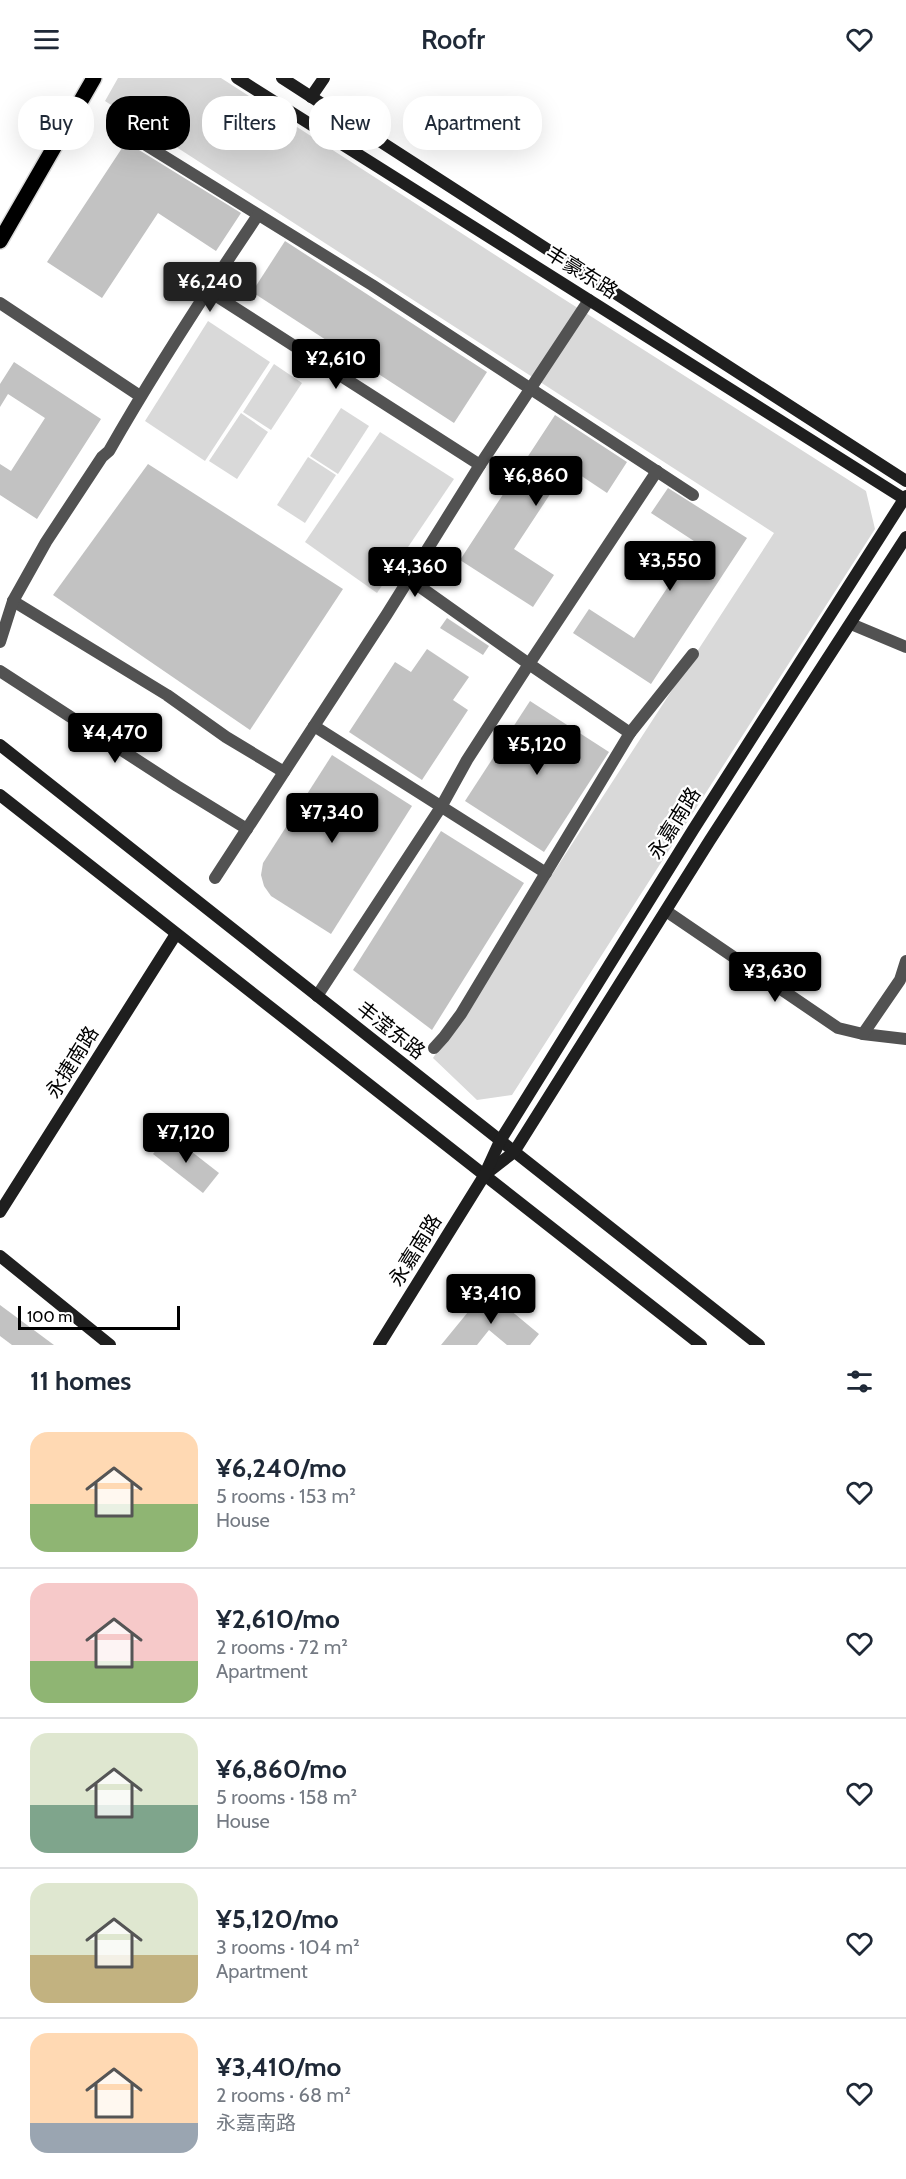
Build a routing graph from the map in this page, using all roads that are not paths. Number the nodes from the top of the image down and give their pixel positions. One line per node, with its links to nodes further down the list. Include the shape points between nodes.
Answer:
1 (94, 78): 10 (main road)
2 (237, 78): 12 (street, 丰豪东路)
3 (282, 78): 5 (street, 丰豪东路)
4 (324, 78): 6 (street)
5 (309, 96)
6 (312, 96)
7 (391, 149): 18 (street, 丰豪东路)
8 (154, 150): 9 (street)
9 (258, 215): 11 (street); 14 (street)
10 (0, 241)
11 (207, 290): 15 (street); 16 (street)
12 (589, 300): 14 (street); 20 (street, 丰豪东路)
13 (0, 303): 15 (street)
14 (530, 388): 16 (street); 17 (street)
15 (140, 396): 23 (street, via 109,451 46,542)
16 (480, 465): 22 (street)
17 (657, 471): 19 (street); 28 (street)
18 (906, 481)
19 (693, 495)
20 (905, 499): 46 (street, 永嘉南路)
21 (906, 537): 24 (street, 永嘉南路)
22 (409, 579): 28 (street); 30 (street)
23 (14, 601): 25 (street); 33 (street, via 167,694 226,737)
24 (851, 624): 26 (street); 39 (street, 永嘉南路)
25 (0, 642)
26 (906, 647)
27 (693, 654): 31 (street)
28 (529, 664): 31 (street); 35 (street)
29 (0, 671): 36 (street)
30 (314, 726): 33 (street); 35 (street)
31 (630, 733): 37 (street)
32 (0, 745): 42 (street, 丰滢东路)
33 (284, 772): 36 (street)
34 (0, 795): 40 (street)
35 (441, 807): 37 (street); 42 (street)
36 (247, 829): 38 (street)
37 (546, 873): 45 (street, via 461,1014)
38 (215, 878)
39 (666, 911): 43 (street, via 838,1028); 47 (street, 永嘉南路)
40 (176, 934): 48 (street); 49 (street, 永捷南路)
41 (906, 961): 43 (street, via 900,980)
42 (317, 996): 46 (street, 丰滢东路)
43 (863, 1034): 44 (street)
44 (906, 1039)
45 (434, 1048)
46 (500, 1141): 47 (street, 丰滢东路); 48 (street, 永嘉南路)
47 (514, 1152): 48 (street, 永嘉南路); 54 (street, 丰滢东路)
48 (484, 1176): 52 (street, 永嘉南路); 53 (street)
49 (0, 1212)
50 (0, 1256): 51 (street)
51 (110, 1345)
52 (379, 1345)
53 (701, 1345)
54 (759, 1345)

